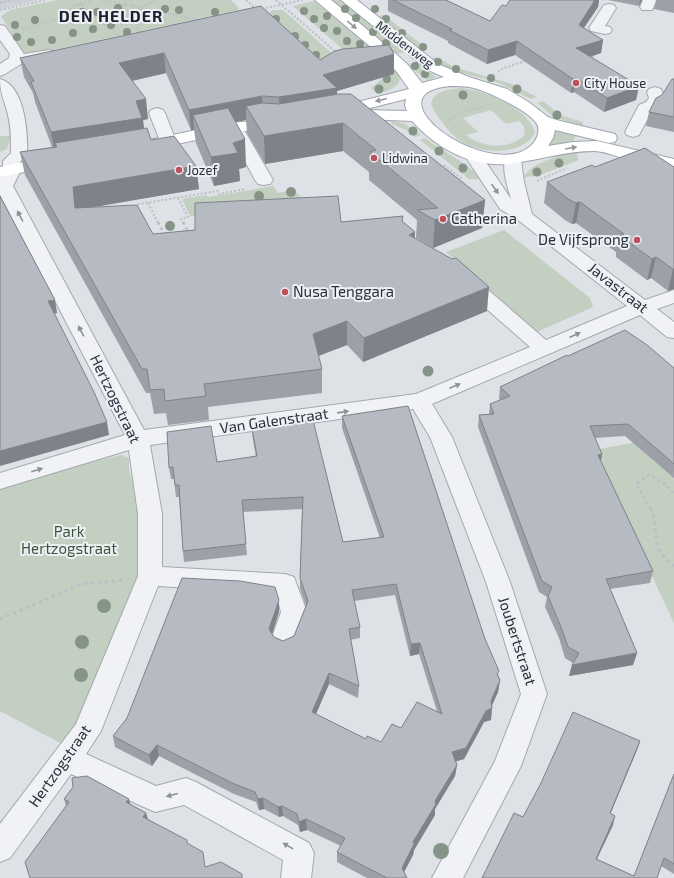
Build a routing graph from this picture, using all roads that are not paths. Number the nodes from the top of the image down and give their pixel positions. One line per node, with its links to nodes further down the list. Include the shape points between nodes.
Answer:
1 (322, 0): 11 (main road, Middenweg, one-way to 11, via 400,64 416,83)
2 (348, 0): 9 (main road, Middenweg, via 434,67)
3 (602, 4): 4 (street)
4 (595, 30)
5 (2, 31): 7 (street, via 18,54)
6 (60, 52): 7 (street)
7 (16, 60): 8 (street)
8 (0, 71)
9 (467, 81): 11 (main road, via 437,83); 15 (main road, Middenweg, via 523,104)
10 (0, 84): 26 (street, via 11,97 20,137 20,154)
11 (418, 91): 14 (main road, via 413,105); 14 (main road, one-way to 14, via 362,105 335,115)
12 (655, 92): 16 (street, via 656,101 645,108)
13 (157, 113): 18 (street)
14 (417, 117): 22 (main road, via 459,150)
15 (542, 120): 20 (main road); 21 (main road, via 546,135)
16 (633, 132)
17 (239, 135): 18 (main road); 18 (main road, via 287,123 263,123); 27 (street)
18 (174, 140): 19 (main road)
19 (131, 147)
20 (674, 153)
21 (532, 154): 24 (main road); 25 (main road, one-way to 25, via 596,146)
22 (473, 156): 24 (main road); 28 (street, Javastraat, one-way to 28, via 506,205)
23 (61, 159): 26 (main road, via 32,166)
24 (513, 160): 28 (street, via 514,182)
25 (674, 164)
26 (6, 166): 35 (street, Hertzogstraat, one-way to 26, via 4,186)
27 (264, 180)
28 (524, 216): 31 (street, Javastraat)
29 (452, 268): 33 (street)
30 (674, 296): 31 (street, Van Galenstraat)
31 (644, 308): 32 (street, Javastraat); 33 (street, Van Galenstraat, one-way to 31, via 618,316)
32 (674, 332)
33 (544, 349): 34 (street, Van Galenstraat, one-way to 33)
34 (419, 401): 35 (street, Van Galenstraat, one-way to 34); 42 (street, Joubertstraat, via 442,437 498,582 534,694 507,766)
35 (138, 439): 36 (street, Van Galenstraat, one-way to 35); 37 (street, Hertzogstraat, via 150,514)
36 (0, 481)
37 (150, 576): 38 (street, via 284,584 294,612); 39 (street, Hertzogstraat, via 87,731)
38 (284, 640)
39 (67, 759): 40 (street, Hertzogstraat); 41 (street, one-way to 39, via 300,853 186,791 155,799)
40 (0, 848)
41 (296, 878)
42 (447, 878)

